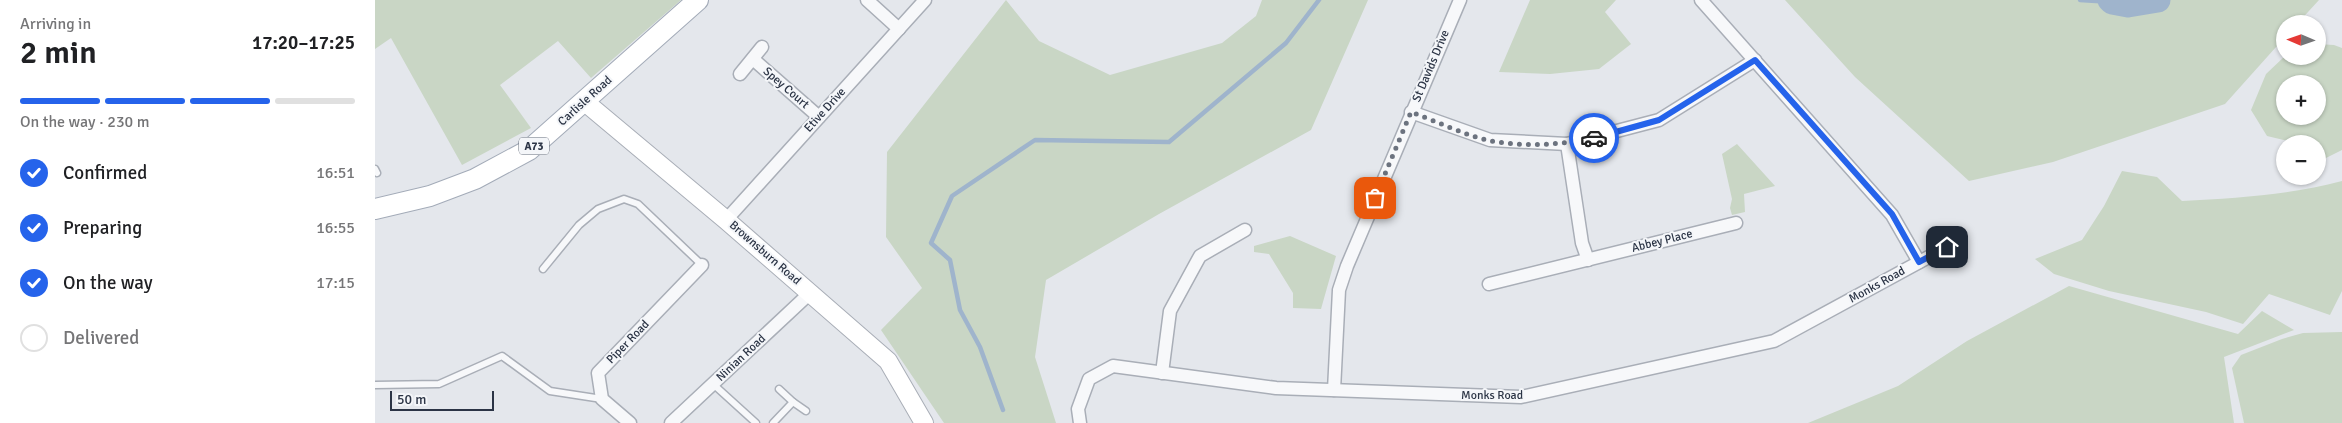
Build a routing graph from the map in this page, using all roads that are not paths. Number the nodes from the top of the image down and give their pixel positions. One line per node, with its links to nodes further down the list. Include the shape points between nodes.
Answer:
1 (697, 0): 11 (main road, Carlisle Road / A73)
2 (867, 0): 6 (street)
3 (925, 0): 6 (street, Etive Drive)
4 (1460, 0): 12 (street, St Davids Drive)
5 (1701, 0): 9 (street)
6 (899, 29): 13 (street, Etive Drive)
7 (762, 47): 8 (street, Spey Court)
8 (753, 59): 10 (street, Spey Court); 13 (street, Spey Court)
9 (1755, 60): 14 (street, via 1659,120); 21 (street, via 1892,214)
10 (740, 74)
11 (585, 102): 15 (main road, Carlisle Road / A73, via 529,150 475,179 430,196); 16 (main road, Brownsburn Road)
12 (1411, 112): 14 (street, via 1489,140); 30 (street, St Davids Drive, via 1339,290)
13 (819, 117): 16 (street, Etive Drive)
14 (1567, 144): 20 (street, via 1582,243)
15 (375, 209)
16 (726, 220): 25 (main road, Brownsburn Road)
17 (1736, 223): 20 (street, Abbey Place)
18 (1245, 230): 26 (street, via 1199,256 1170,311)
19 (1947, 247): 21 (street, Monks Road)
20 (1588, 260): 24 (street, Abbey Place)
21 (1919, 262): 30 (street, Monks Road, via 1774,342 1521,397)
22 (701, 265): 23 (lane, via 639,204 624,199 598,209 579,225); 31 (street, Piper Road, via 598,373)
23 (543, 269)
24 (1489, 284)
25 (810, 293): 28 (street, Ninian Road); 38 (main road, Brownsburn Road, via 888,361)
26 (1162, 373): 30 (street, Monks Road, via 1276,388); 39 (street, Monks Road, via 1113,366 1089,380 1078,409)
27 (375, 384): 31 (lane, via 439,384 502,356 550,392)
28 (713, 384): 35 (street, Ninian Road); 36 (lane)
29 (779, 389): 32 (lane)
30 (1335, 390)
31 (602, 398): 34 (street)
32 (793, 402): 33 (lane); 37 (lane)
33 (807, 411)
34 (629, 423)
35 (671, 423)
36 (755, 423)
37 (773, 423)
38 (924, 423)
39 (1080, 423)

